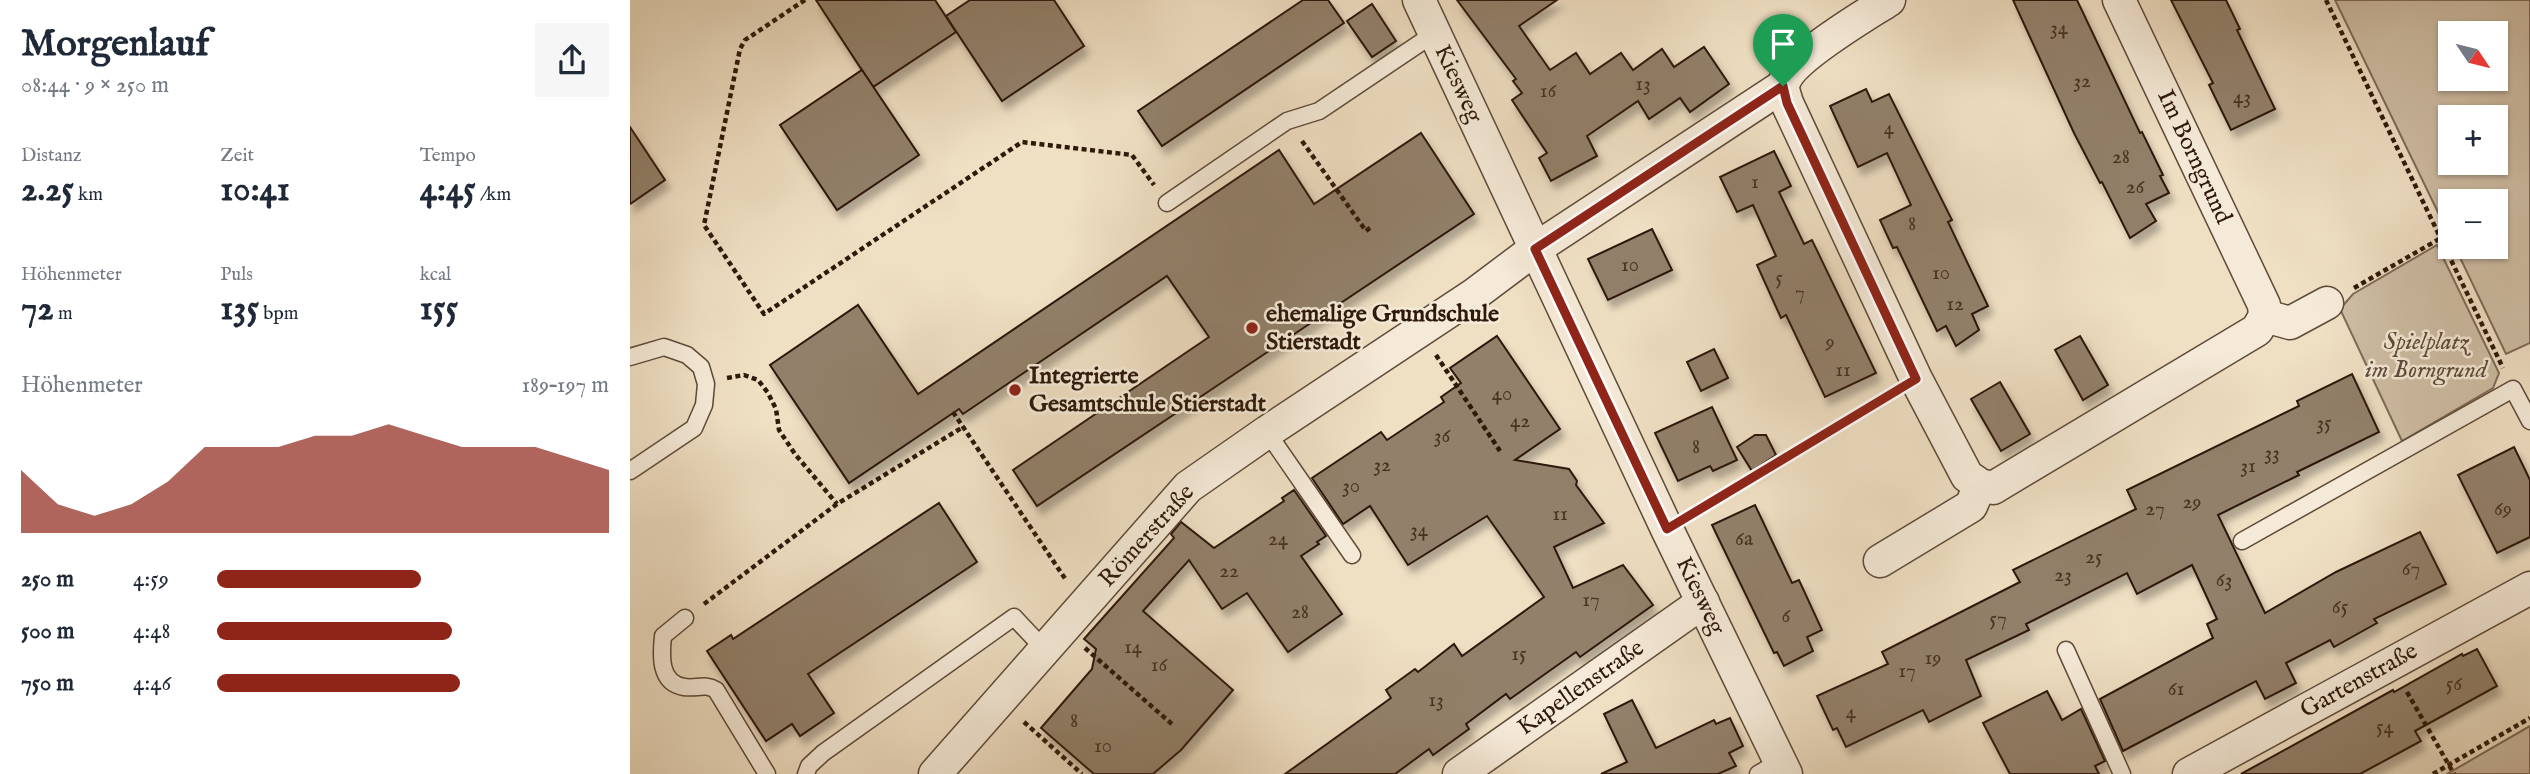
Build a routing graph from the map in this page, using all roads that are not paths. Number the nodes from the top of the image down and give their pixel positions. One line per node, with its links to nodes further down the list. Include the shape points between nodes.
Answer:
1 (1419, 0): 4 (street, Kiesweg)
2 (1889, 0): 5 (street, via 1804,57)
3 (2119, 0): 9 (street, Im Borngrund, via 2264,305)
4 (1435, 33): 6 (lane, via 1319,111 1287,121); 7 (street, Kiesweg)
5 (1783, 86): 7 (street, Römerstraße); 14 (street, via 1916,379 1967,476)
6 (1167, 203)
7 (1535, 249): 12 (street, Römerstraße); 19 (street, Kiesweg)
8 (2327, 303): 9 (street, via 2290,323)
9 (2265, 316): 14 (street, via 2257,330 1993,488)
10 (630, 357): 13 (lane, via 664,347 687,355 701,367 706,384 704,405 694,428)
11 (2530, 421): 15 (lane, via 2513,389)
12 (1267, 432): 16 (lane); 21 (street, Römerstraße, via 1188,487)
13 (630, 471)
14 (1980, 485): 17 (street, via 1971,506)
15 (2242, 541)
16 (1352, 555)
17 (1880, 561)
18 (2530, 588): 29 (street, Gartenstraße)
19 (1703, 602): 23 (street, Kiesweg); 27 (street, Kapellenstraße)
20 (685, 618): 24 (lane, via 663,636 660,657 664,670 671,682 683,687 708,685 716,690)
21 (1054, 639): 25 (lane, via 1014,617 823,753); 26 (street, Römerstraße)
22 (2066, 650): 28 (lane)
23 (1775, 770)
24 (766, 774)
25 (806, 774)
26 (935, 774)
27 (1459, 774)
28 (2122, 774)
29 (2189, 774)

